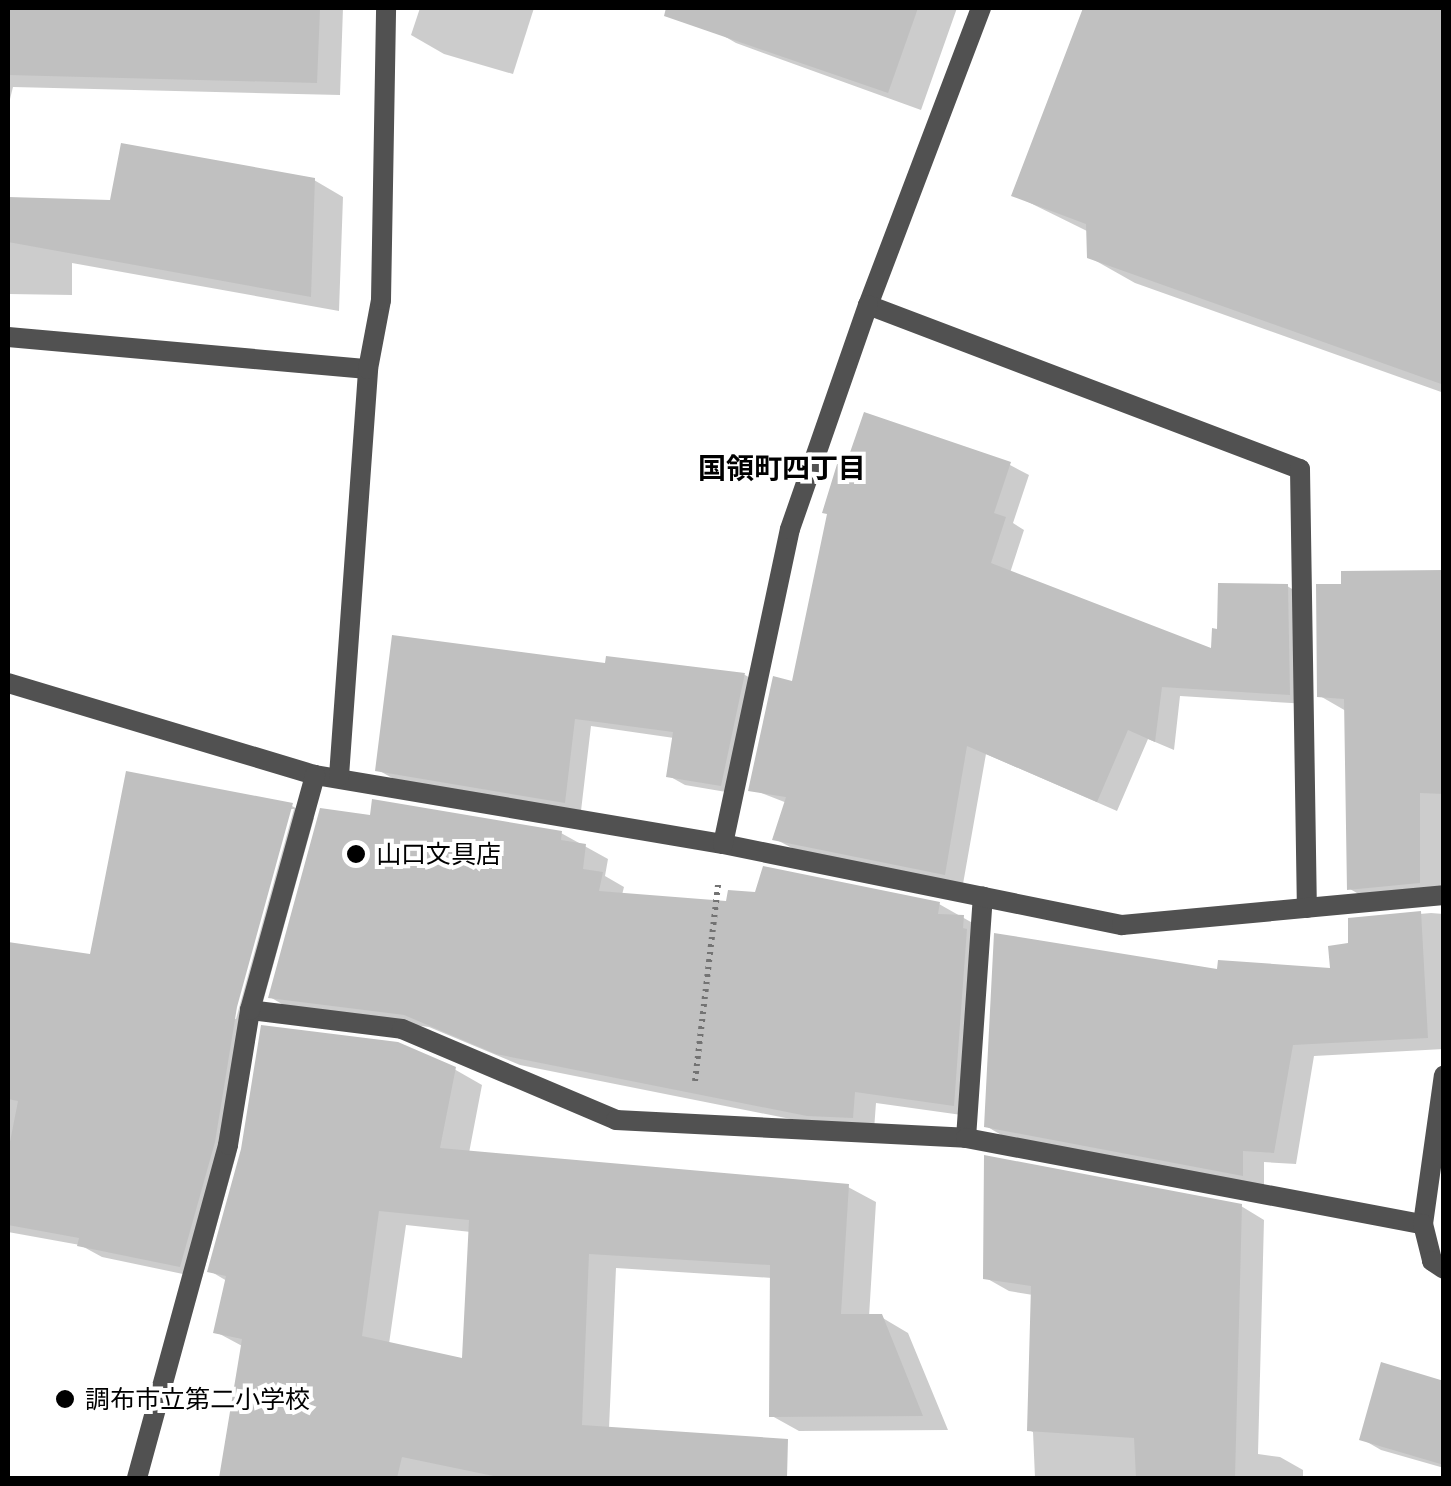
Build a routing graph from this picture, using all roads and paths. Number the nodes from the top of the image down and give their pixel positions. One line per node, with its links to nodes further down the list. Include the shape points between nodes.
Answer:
1 (386, 8): 5 (street, via 381,300)
2 (981, 8): 3 (street)
3 (868, 306): 9 (street, via 790,529); 12 (street, via 1300,469)
4 (8, 337): 5 (street)
5 (368, 369): 8 (street)
6 (8, 683): 7 (street)
7 (315, 775): 8 (street); 13 (street)
8 (339, 776): 9 (street)
9 (723, 844): 11 (street); 15 (path)
10 (1444, 896): 12 (street)
11 (983, 897): 12 (street, via 1122,924); 16 (street)
12 (1307, 908)
13 (250, 1010): 15 (street, via 402,1029 616,1120); 19 (street, via 228,1145)
14 (1444, 1075): 17 (street)
15 (690, 1123): 16 (street)
16 (966, 1138): 17 (street)
17 (1423, 1224): 18 (street, via 1432,1261)
18 (1444, 1269)
19 (136, 1478)

